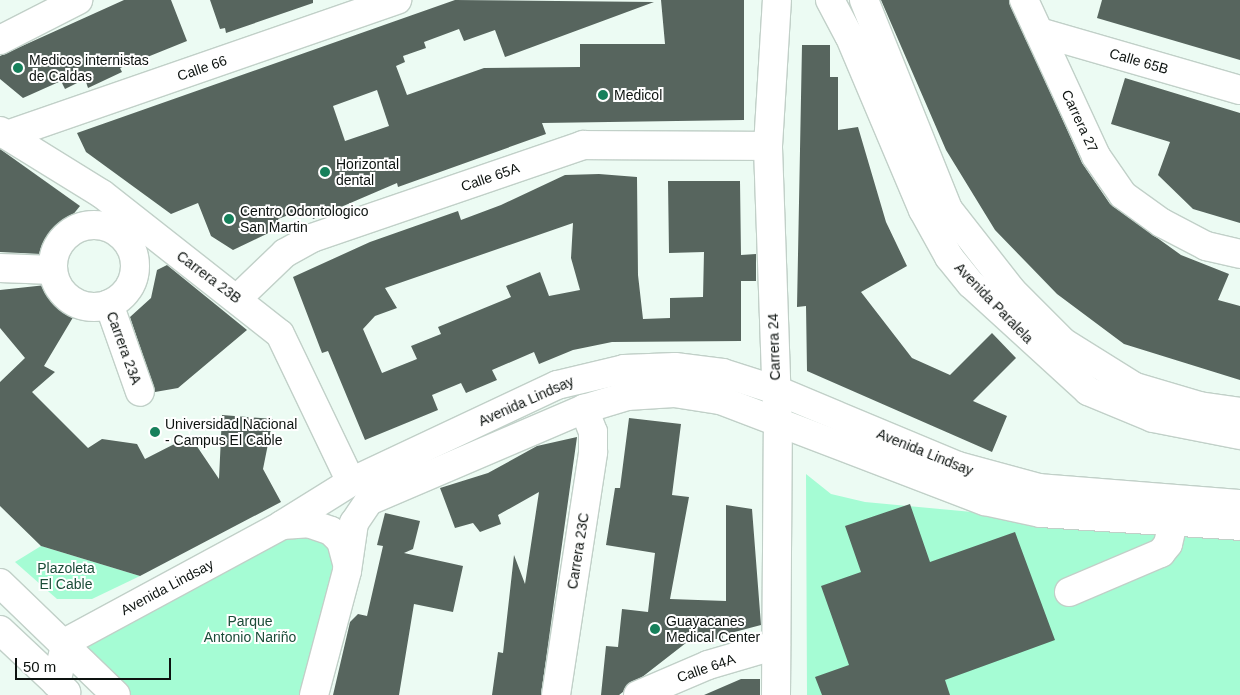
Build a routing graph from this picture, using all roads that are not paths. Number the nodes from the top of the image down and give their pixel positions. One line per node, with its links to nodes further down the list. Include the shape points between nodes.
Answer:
1 (78, 0): 8 (main road)
2 (397, 0): 10 (main road, Calle 66)
3 (777, 0): 11 (main road, Carrera 24)
4 (830, 0): 24 (main road, Avenida Paralela, via 850,35 923,210 949,256 972,284 1088,391 1153,418)
5 (864, 0): 22 (main road, Avenida Paralela, via 948,209 1012,291 1063,342 1135,387 1199,406)
6 (1024, 0): 7 (main road, Carrera 27)
7 (1038, 32): 9 (main road, Calle 65B); 14 (main road, Carrera 27, via 1096,156 1123,194 1162,224 1206,246)
8 (0, 40)
9 (1240, 90)
10 (3, 133): 12 (main road, Carrera 23B)
11 (768, 146): 17 (main road, Calle 65A, via 583,145 312,238 286,253); 19 (main road, Carrera 24)
12 (110, 214): 13 (main road, Carrera 23B); 16 (main road, via 65,239)
13 (142, 240): 17 (main road, Carrera 23B); 18 (main road, via 132,280)
14 (1240, 254)
15 (0, 268): 16 (main road)
16 (52, 270): 18 (main road, via 65,298 93,308)
17 (238, 298): 25 (main road, Carrera 23B, via 280,334)
18 (108, 304): 20 (main road, Carrera 23A)
19 (776, 390): 23 (main road, Carrera 24); 25 (main road, Avenida Lindsay, via 723,373 675,367 624,369 575,378); 26 (main road, Avenida Lindsay, via 988,477 1039,488)
20 (140, 392)
21 (584, 408): 23 (main road, Avenida Lindsay, via 627,396 674,393 720,400); 30 (main road, Avenida Lindsay, via 369,500 354,523); 39 (main road, Carrera 23C, via 593,432 593,452)
22 (1240, 412)
23 (776, 422): 27 (main road, Avenida Lindsay, via 985,501 1041,513); 35 (main road, Carrera 24)
24 (1240, 435)
25 (352, 482): 28 (main road, Avenida Lindsay)
26 (1240, 504)
27 (1173, 523): 29 (main road, Avenida Lindsay); 32 (main road, via 1168,544 1161,553)
28 (282, 525): 30 (main road, via 308,523 331,531 347,556); 34 (main road, Avenida Lindsay)
29 (1240, 526)
30 (347, 571): 38 (main road, Avenida Lindsay)
31 (0, 583): 34 (main road)
32 (1069, 592)
33 (0, 630): 36 (main road)
34 (66, 642): 36 (main road); 37 (main road)
35 (776, 645): 40 (main road, Calle 64A, via 708,665); 41 (main road, Carrera 24)
36 (63, 689)
37 (116, 695)
38 (314, 695)
39 (556, 695)
40 (638, 695)
41 (776, 695)

